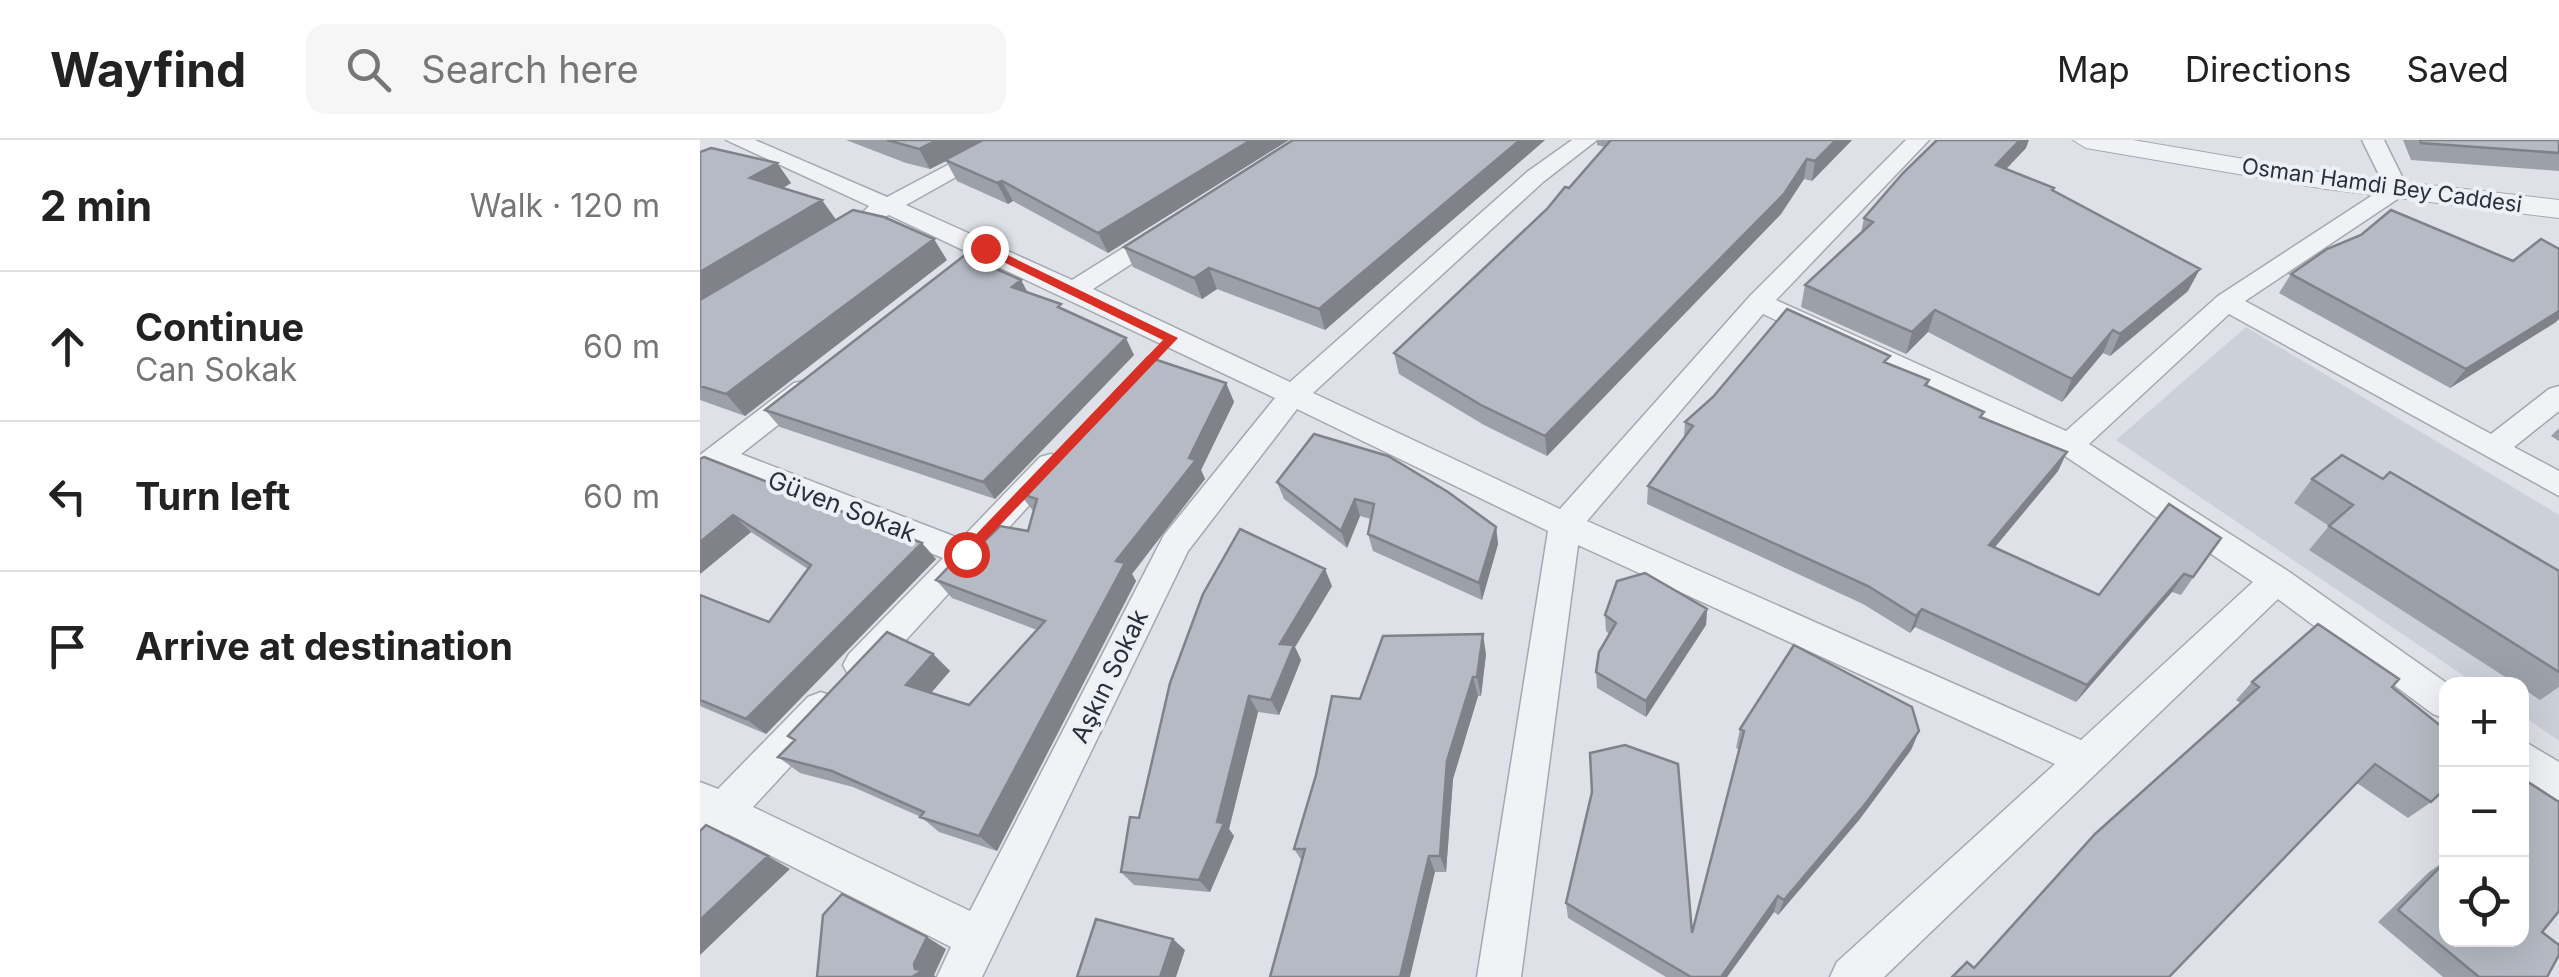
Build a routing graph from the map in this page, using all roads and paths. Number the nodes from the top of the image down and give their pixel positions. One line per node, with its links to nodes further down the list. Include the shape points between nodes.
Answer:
1 (1010, 140): 9 (street)
2 (1586, 140): 21 (street, Aşkın Sokak)
3 (1918, 140): 16 (street)
4 (2086, 140): 8 (street, Osman Hamdi Bey Caddesi)
5 (2373, 140): 8 (street)
6 (743, 143): 7 (street); 9 (street)
7 (716, 162)
8 (2397, 188): 10 (street, Osman Hamdi Bey Caddesi); 17 (street)
9 (887, 205): 12 (street); 13 (street)
10 (2559, 209)
11 (1184, 220): 15 (street)
12 (856, 224)
13 (985, 248): 14 (street); 15 (street)
14 (954, 273)
15 (1074, 290): 18 (street)
16 (1759, 302): 24 (street); 28 (street)
17 (2227, 302): 24 (street); 25 (street)
18 (1171, 338): 19 (street); 21 (street)
19 (1144, 367)
20 (828, 371): 26 (street)
21 (1293, 395): 28 (street); 36 (street, Aşkın Sokak, via 1175,544)
22 (2559, 396): 25 (street)
23 (1076, 439): 29 (street)
24 (2069, 444): 30 (street)
25 (2493, 448): 27 (street)
26 (709, 464): 29 (street, Güven Sokak)
27 (2559, 486)
28 (1565, 525): 32 (street); 38 (street)
29 (966, 554): 35 (street)
30 (2276, 580): 31 (street); 32 (street)
31 (2439, 698)
32 (2086, 760): 39 (street)
33 (2529, 762): 34 (street)
34 (2559, 784)
35 (707, 816): 36 (street)
36 (979, 938): 37 (street, Aşkın Sokak)
37 (959, 977)
38 (1499, 977)
39 (1852, 977)

